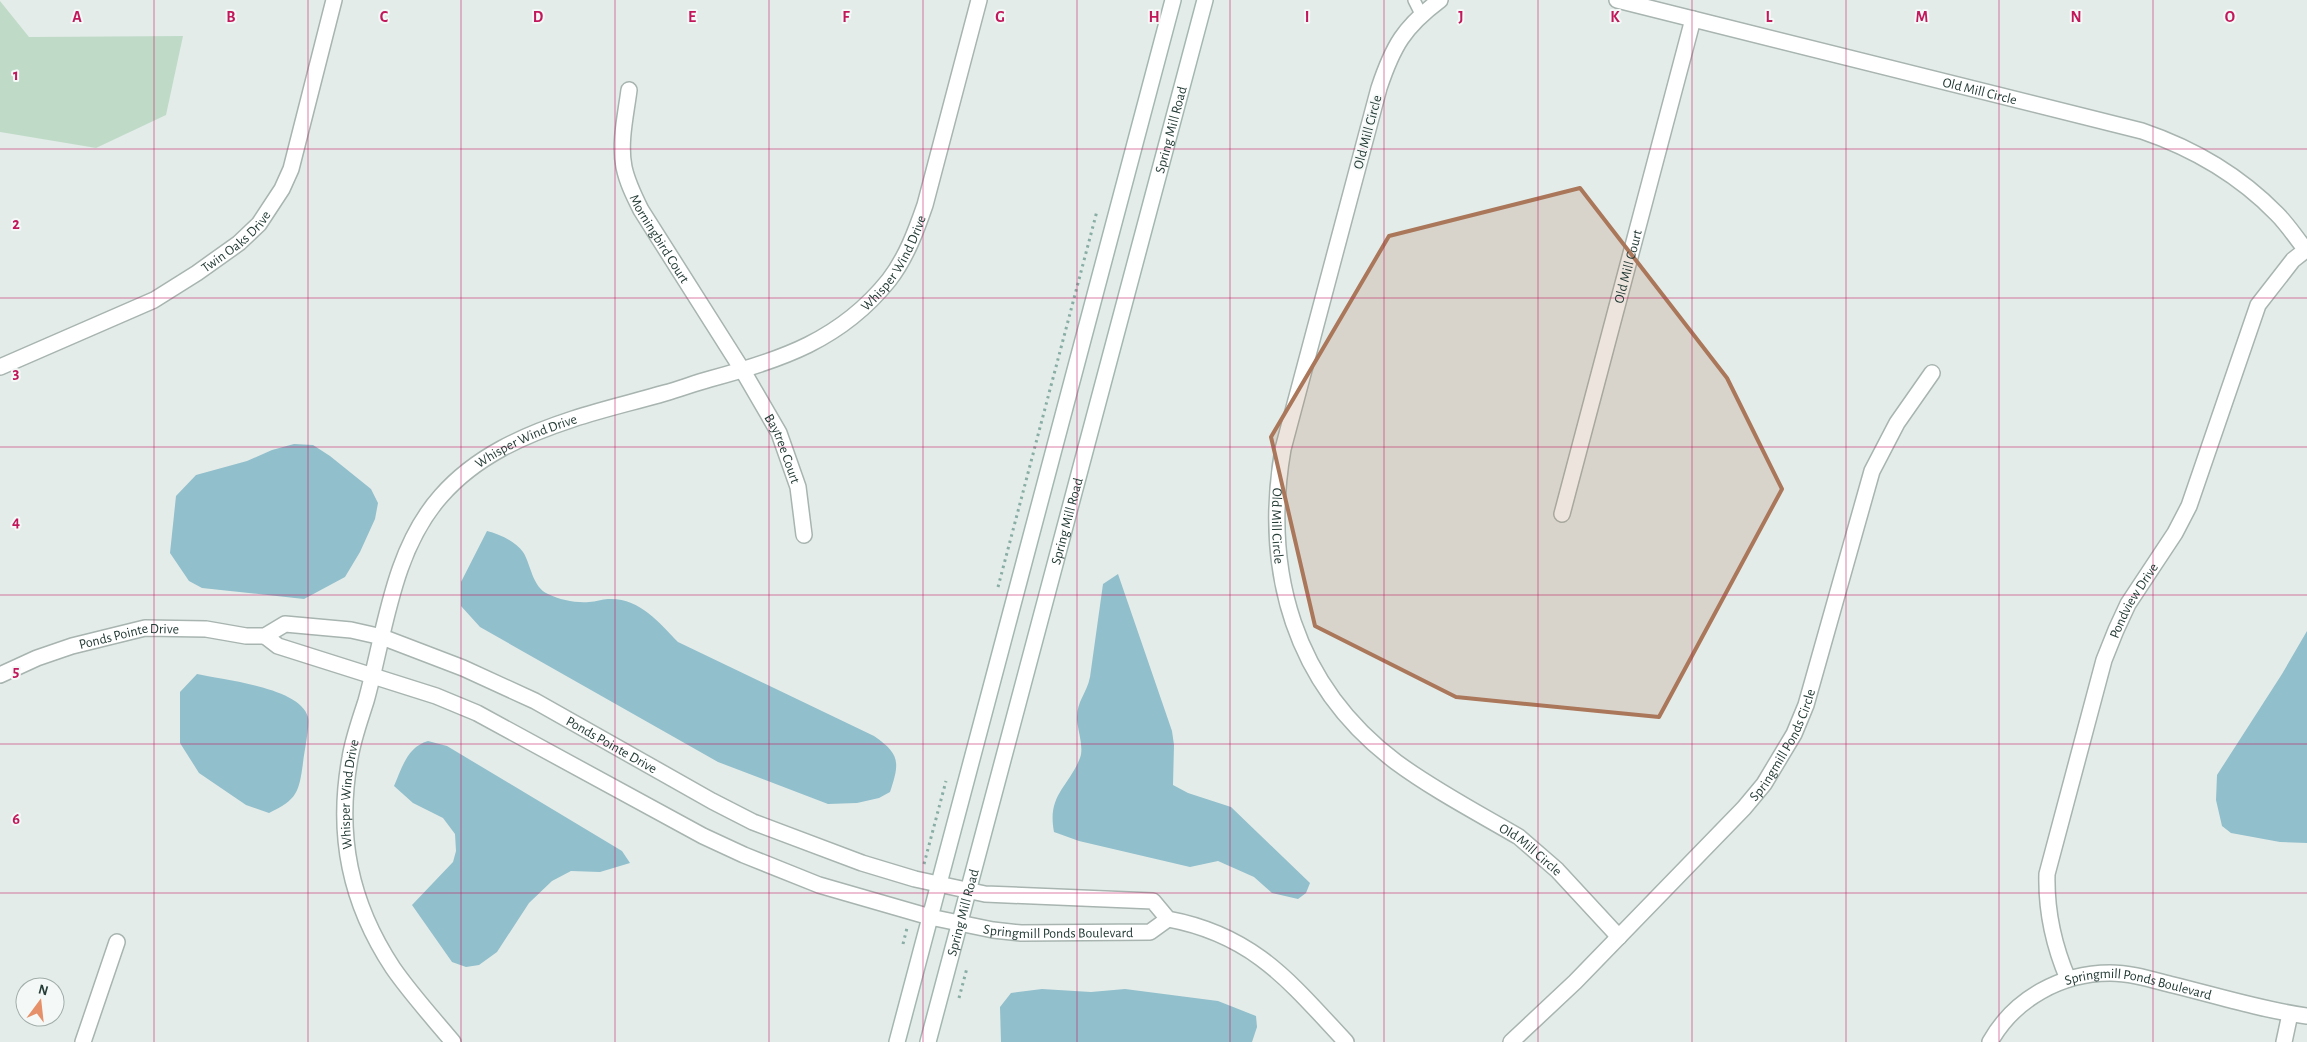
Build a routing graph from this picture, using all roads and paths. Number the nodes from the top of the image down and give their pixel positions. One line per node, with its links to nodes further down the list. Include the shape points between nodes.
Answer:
1 (334, 0): 12 (street, Twin Oaks Drive, via 291,169 259,224 238,243 154,300)
2 (979, 0): 13 (street, Whisper Wind Drive, via 925,206 902,260 861,310 840,328 796,352)
3 (1173, 0): 21 (street)
4 (1205, 0): 22 (street, Spring Mill Road)
5 (1414, 0): 8 (lane)
6 (1440, 0): 8 (street, Old Mill Circle)
7 (1617, 0): 9 (street, Old Mill Circle)
8 (1421, 14): 26 (street, Old Mill Circle, via 1390,56 1379,88 1283,449 1277,483 1276,528 1286,603 1299,639 1319,675 1341,708 1368,738 1397,762 1538,851)
9 (1693, 19): 11 (street, Old Mill Circle, via 2164,138 2189,149 2243,186 2277,214); 15 (street, Old Mill Court)
10 (629, 90): 13 (street, Morningbird Court, via 623,166 630,186 641,210)
11 (2307, 249): 28 (street, Pondview Drive, via 2293,260 2258,305 2189,506 2128,604 2104,660 2047,874 2049,919 2056,951)
12 (0, 366)
13 (743, 371): 16 (street, Baytree Court, via 786,449 798,487); 18 (street, Whisper Wind Drive, via 557,424 510,442 476,465 441,495 413,538 399,571)
14 (1932, 374): 26 (street, Springmill Ponds Circle, via 1897,423 1872,471 1806,705 1783,755 1744,808)
15 (1562, 514)
16 (804, 535)
17 (265, 636): 18 (street, Ponds Pointe Drive, via 285,624 351,630); 19 (street, Ponds Pointe Drive, via 246,636 206,628 146,628 72,646 36,658); 20 (street, Ponds Pointe Drive, via 278,646)
18 (382, 637): 20 (street, Whisper Wind Drive); 21 (street, Ponds Pointe Drive, via 463,668 535,701 753,822 862,863)
19 (0, 676)
20 (372, 676): 23 (street, Ponds Pointe Drive, via 477,713 628,797 744,855 819,885); 32 (street, Whisper Wind Drive, via 350,755 343,818 354,890 372,935 395,970)
21 (939, 884): 22 (street, Ponds Pointe Drive); 23 (street)
22 (961, 890): 24 (street, via 1011,897 1153,901); 25 (street, Spring Mill Road)
23 (930, 917): 25 (street, Ponds Pointe Drive); 33 (street)
24 (1168, 919): 25 (street, Springmill Ponds Boulevard, via 1150,932 1021,933); 35 (street, via 1224,936 1268,962 1299,990)
25 (952, 921): 34 (street, Spring Mill Road)
26 (1618, 937): 36 (street, Springmill Ponds Circle)
27 (117, 942): 31 (street)
28 (2068, 979): 29 (street, Springmill Ponds Boulevard, via 2094,974 2133,975); 37 (street, Springmill Ponds Boulevard, via 2048,987 2021,1005)
29 (2290, 1014): 30 (street, Springmill Ponds Boulevard); 38 (street)
30 (2307, 1016)
31 (83, 1042)
32 (453, 1042)
33 (896, 1042)
34 (928, 1042)
35 (1346, 1042)
36 (1511, 1042)
37 (1990, 1042)
38 (2284, 1042)

